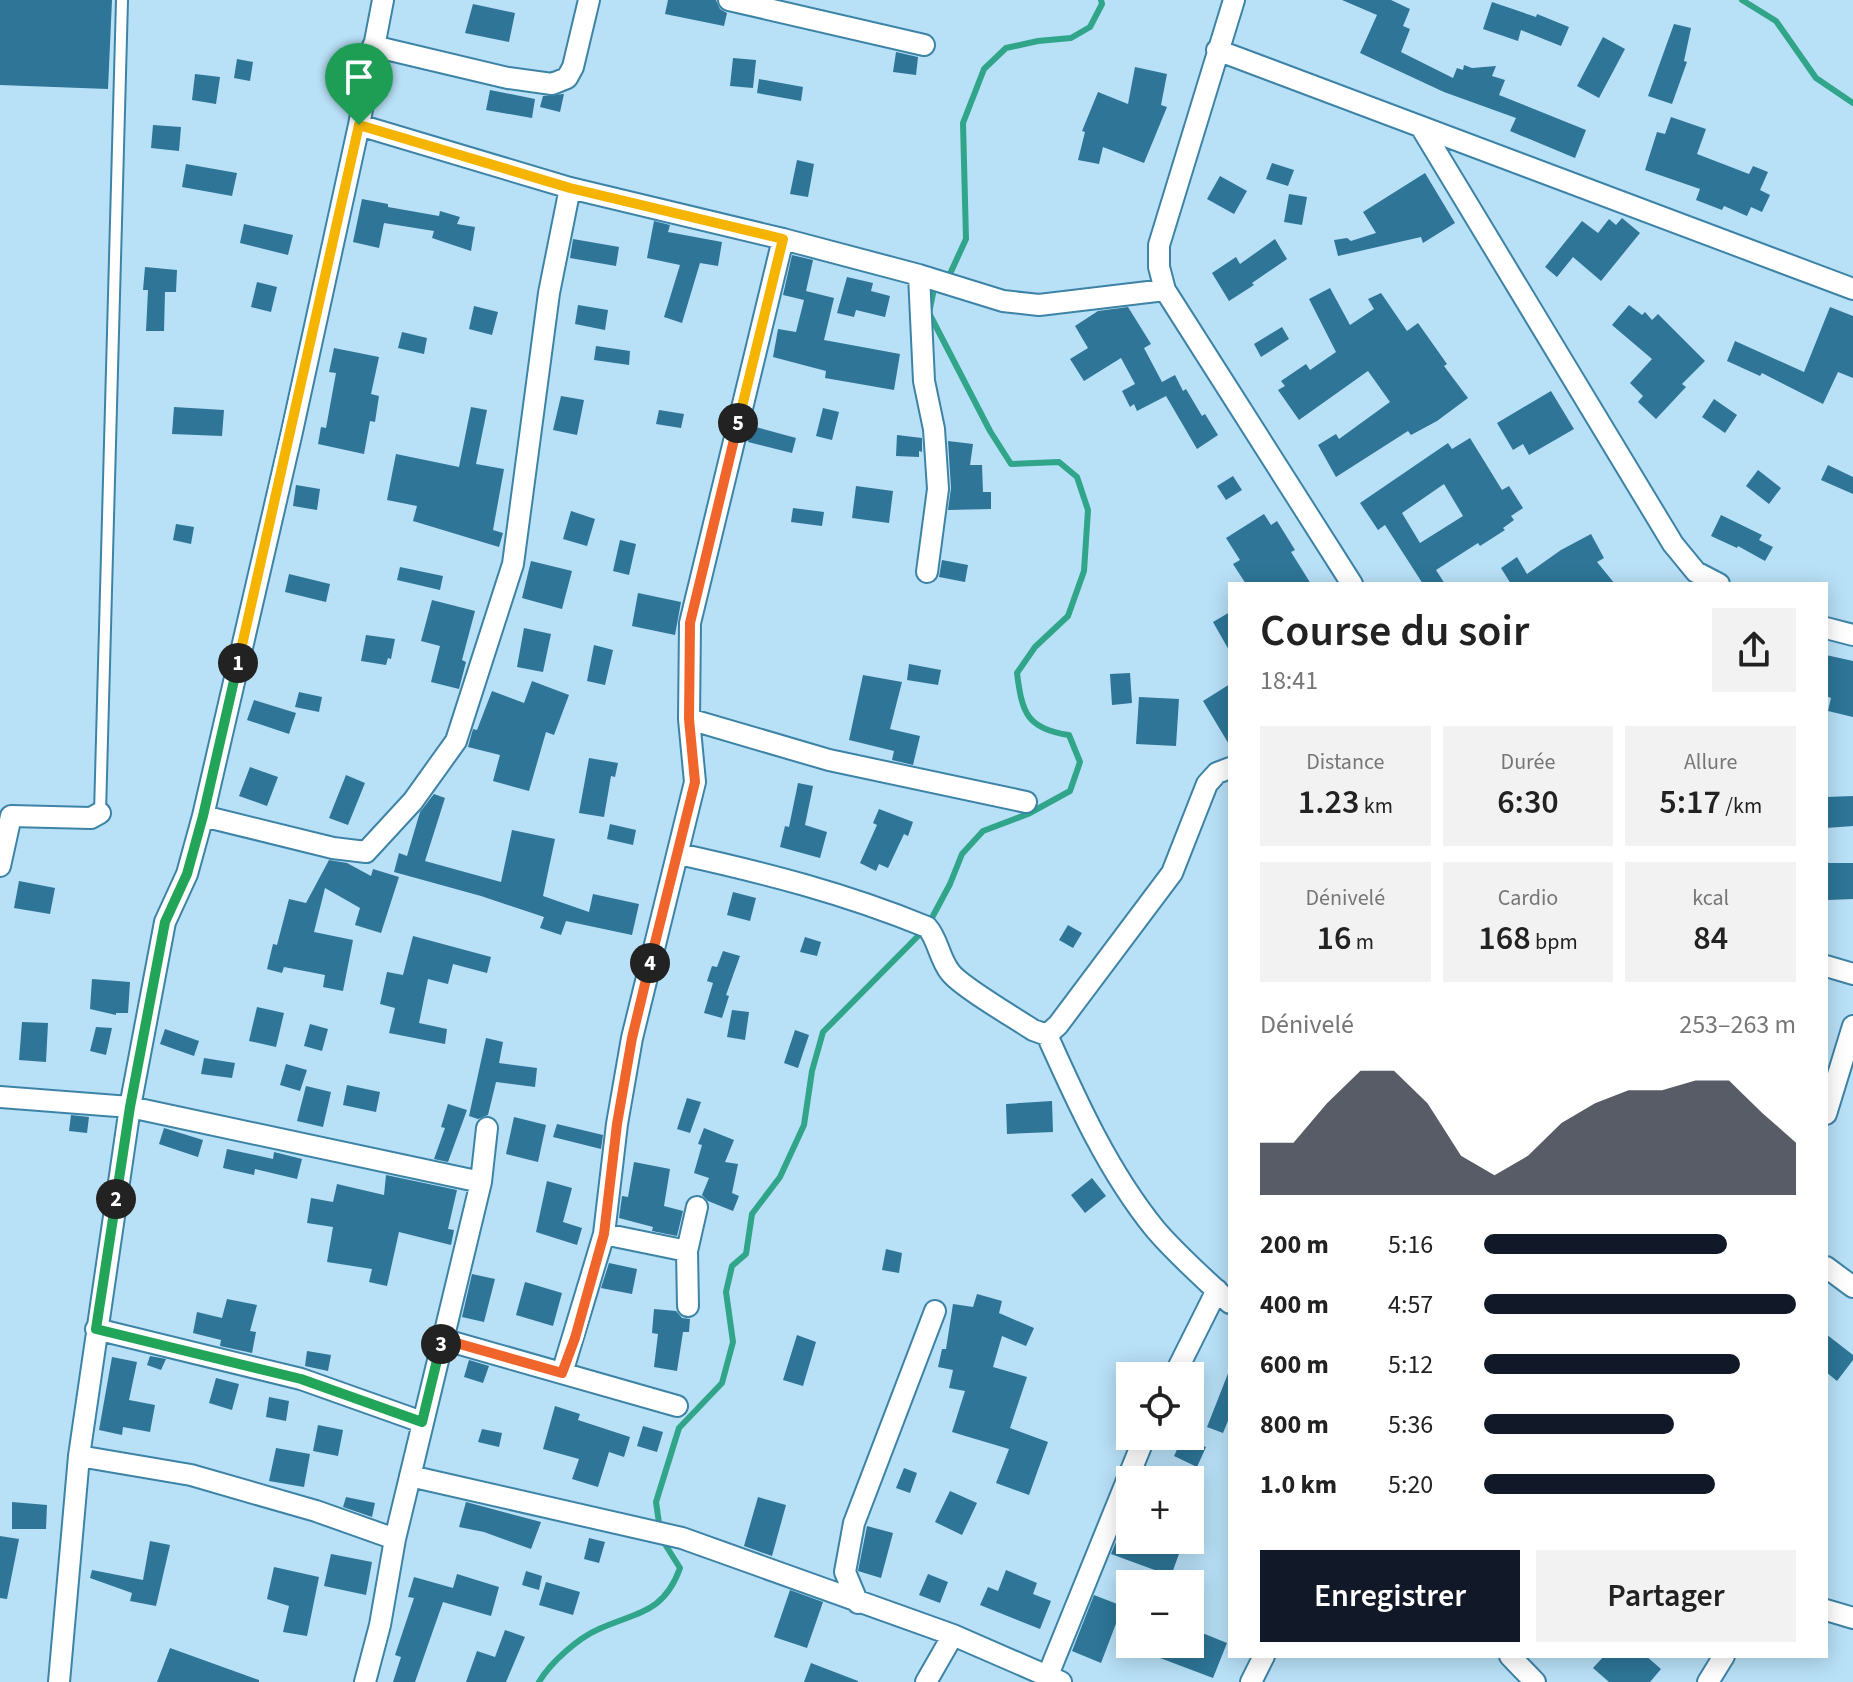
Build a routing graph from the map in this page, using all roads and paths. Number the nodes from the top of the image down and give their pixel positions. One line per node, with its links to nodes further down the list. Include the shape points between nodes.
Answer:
1 (122, 0): 24 (lane)
2 (383, 0): 7 (street)
3 (589, 0): 7 (street, via 573,67 567,78 552,84)
4 (729, 0): 6 (street)
5 (1234, 0): 8 (street)
6 (924, 45)
7 (373, 46): 9 (street)
8 (1217, 50): 10 (street); 15 (street, via 1159,245)
9 (359, 125): 11 (street); 26 (street)
10 (1421, 127): 14 (street); 18 (street, via 1673,544 1696,572)
11 (570, 188): 12 (street); 26 (street, via 549,293 513,564 456,741 413,801 366,852)
12 (783, 239): 13 (street); 21 (street, via 690,623)
13 (924, 277): 15 (street, via 976,294 1039,305); 16 (street, via 924,381 938,489)
14 (1853, 289)
15 (1165, 290): 17 (street)
16 (927, 572)
17 (1351, 582)
18 (1715, 582)
19 (1828, 629): 20 (street)
20 (1853, 635)
21 (689, 719): 23 (street, via 829,760); 27 (street, via 695,782)
22 (1228, 769): 30 (street, via 1207,784 1172,873)
23 (1026, 802)
24 (100, 813): 25 (street, via 91,818)
25 (6, 815): 28 (street)
26 (203, 816): 32 (street, via 187,874 165,922)
27 (679, 854): 30 (street, via 786,878 927,927 951,975); 37 (street, via 632,1038)
28 (0, 866)
29 (1853, 1026): 33 (street)
30 (1047, 1035): 41 (street, via 1115,1170 1156,1229)
31 (0, 1097): 32 (street)
32 (130, 1107): 35 (street); 44 (street)
33 (1828, 1107)
34 (487, 1128): 35 (street)
35 (481, 1182): 45 (street)
36 (697, 1207): 38 (street)
37 (604, 1234): 38 (street); 47 (street)
38 (687, 1251): 42 (street)
39 (1828, 1268): 40 (street)
40 (1853, 1287)
41 (1223, 1296): 46 (street)
42 (688, 1306)
43 (935, 1311): 54 (street, via 854,1523 845,1572)
44 (96, 1329): 49 (street, via 301,1379); 51 (street)
45 (442, 1339): 47 (street); 49 (street)
46 (1183, 1362)
47 (562, 1373): 48 (street)
48 (677, 1406)
49 (422, 1422): 52 (street)
50 (1140, 1450): 61 (street)
51 (79, 1456): 53 (street, via 191,1475); 62 (street)
52 (410, 1476): 53 (street); 54 (street, via 682,1538)
53 (395, 1539): 63 (street)
54 (858, 1603): 57 (street)
55 (1828, 1611): 56 (street)
56 (1853, 1618)
57 (953, 1635): 61 (street); 64 (street)
58 (1263, 1658): 65 (street)
59 (1512, 1658): 66 (street)
60 (1723, 1658): 67 (street)
61 (1054, 1678)
62 (59, 1682)
63 (365, 1682)
64 (926, 1682)
65 (1251, 1682)
66 (1535, 1682)
67 (1708, 1682)

